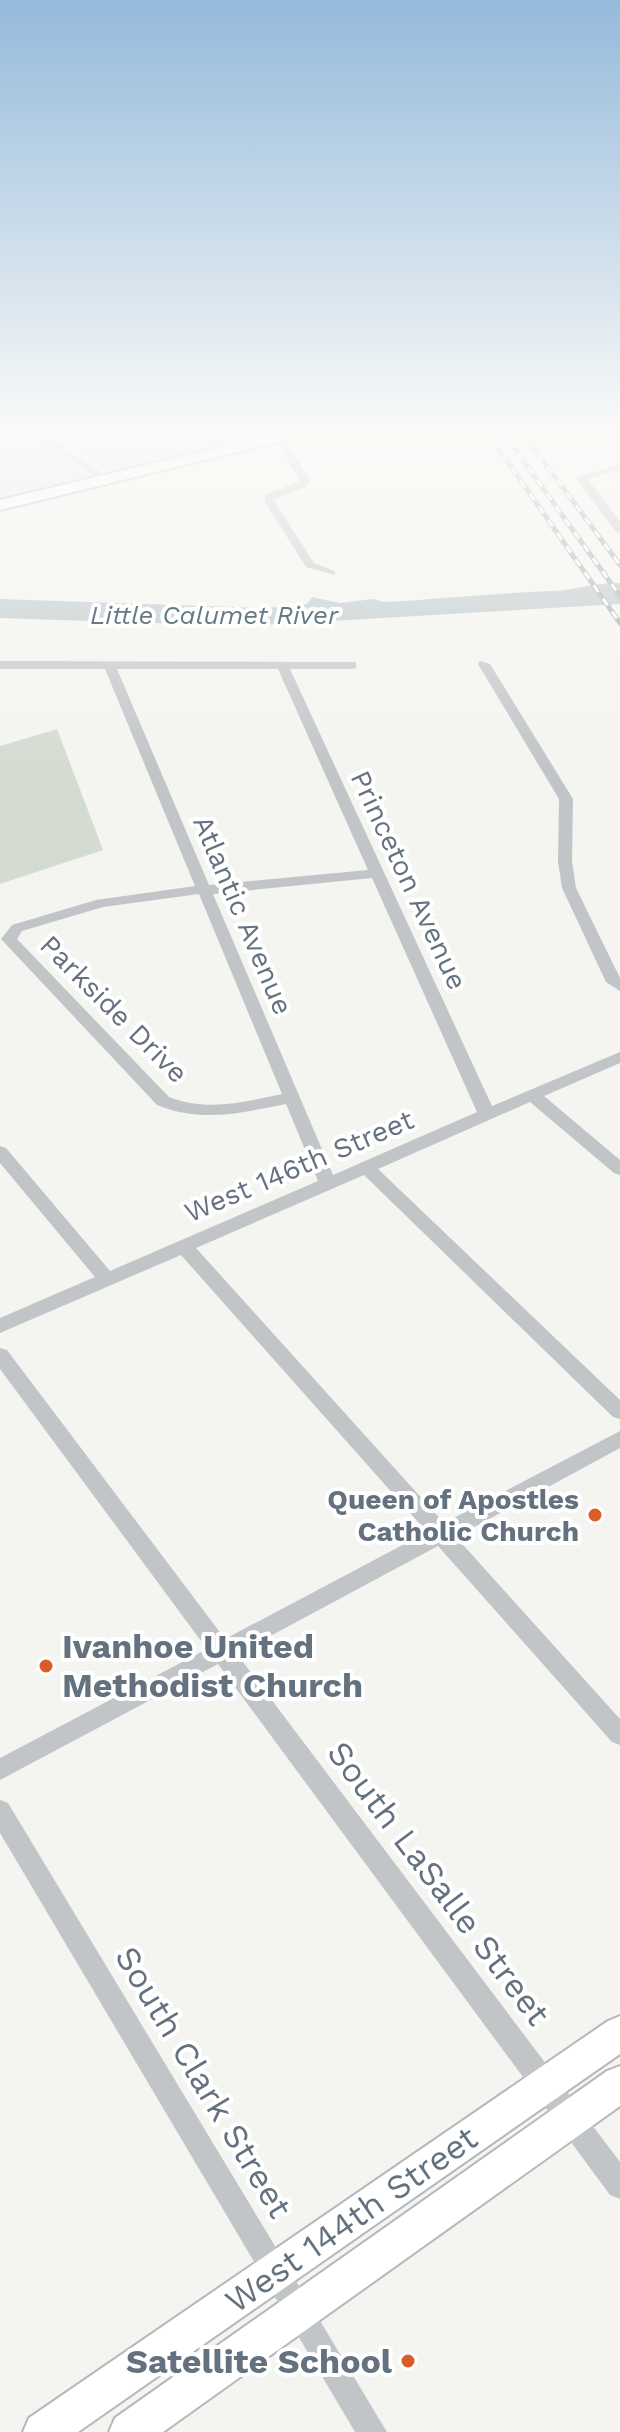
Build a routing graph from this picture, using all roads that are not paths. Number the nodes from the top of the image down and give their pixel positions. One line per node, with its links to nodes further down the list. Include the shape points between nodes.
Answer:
1 (295, 541): 2 (street, via 310,565)
2 (331, 573)
3 (484, 664): 10 (street, via 566,799 569,888)
4 (0, 665): 6 (street)
5 (352, 665): 7 (street)
6 (110, 666): 7 (street); 9 (street, Atlantic Avenue)
7 (283, 666): 8 (street, Princeton Avenue)
8 (377, 873): 9 (street); 14 (street, Princeton Avenue)
9 (204, 889): 13 (street, Atlantic Avenue); 13 (street, Parkside Drive, via 64,912 17,928 9,939 163,1101 202,1113)
10 (620, 986)
11 (620, 1057): 12 (street, West 146th Street)
12 (532, 1095): 14 (street, West 146th Street); 17 (street)
13 (292, 1097): 18 (street, Atlantic Avenue)
14 (487, 1115): 16 (street, West 146th Street)
15 (0, 1152): 20 (street)
16 (366, 1167): 18 (street, West 146th Street); 23 (street)
17 (620, 1169)
18 (328, 1184): 19 (street, West 146th Street)
19 (184, 1246): 20 (street, West 146th Street); 25 (street)
20 (107, 1279): 21 (street, West 146th Street)
21 (0, 1326)
22 (0, 1355): 26 (street, South LaSalle Street)
23 (620, 1412)
24 (620, 1439): 25 (street)
25 (441, 1535): 26 (street); 27 (street)
26 (222, 1652): 28 (street); 32 (street, South LaSalle Street)
27 (620, 1735)
28 (0, 1770)
29 (0, 1811): 35 (street, South Clark Street)
30 (620, 2033): 32 (street, West 144th Street)
31 (620, 2084): 33 (street, West 144th Street)
32 (545, 2085): 33 (street, South LaSalle Street); 35 (street, West 144th Street)
33 (571, 2119): 34 (street, South LaSalle Street); 36 (street, West 144th Street)
34 (620, 2185)
35 (275, 2271): 36 (street, South Clark Street); 37 (street, West 144th Street)
36 (300, 2312): 38 (street, West 144th Street); 39 (street, South Clark Street)
37 (43, 2432)
38 (129, 2432)
39 (372, 2432)

